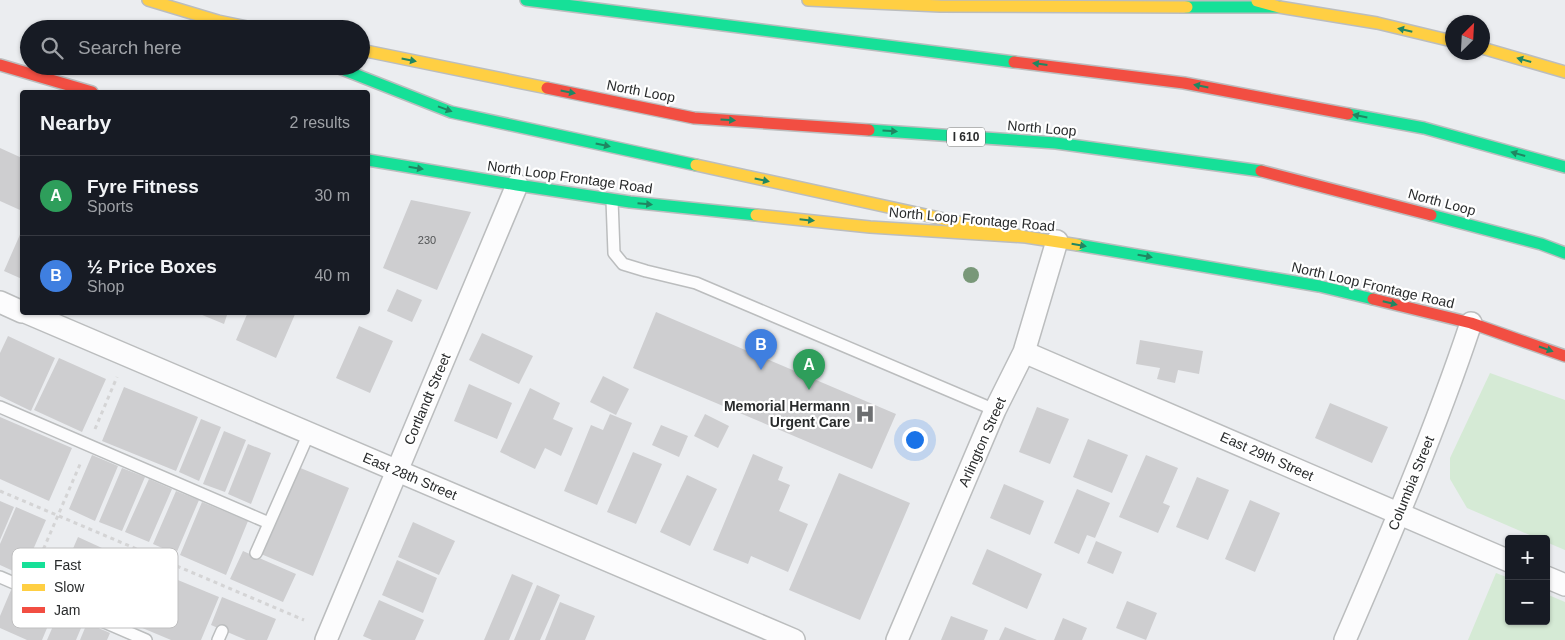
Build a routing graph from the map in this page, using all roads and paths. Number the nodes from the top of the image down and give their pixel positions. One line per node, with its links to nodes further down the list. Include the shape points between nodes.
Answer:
1 (148, 0): 6 (main road)
2 (526, 0): 17 (main road, one-way to 2, via 1424,128 1184,82)
3 (808, 0): 5 (main road, via 940,6)
4 (1253, 0): 5 (main road)
5 (1279, 7): 7 (main road, one-way to 5)
6 (215, 20)
7 (1445, 39)
8 (1490, 50): 12 (main road, one-way to 8)
9 (370, 52): 22 (main road, North Loop / I 610, one-way to 22, via 694,118 1056,143 1262,171)
10 (0, 65): 11 (main road)
11 (20, 71)
12 (1565, 72)
13 (34, 75): 15 (main road)
14 (357, 75): 20 (main road, one-way to 20, via 451,112)
15 (85, 90)
16 (370, 160): 18 (main road, North Loop Frontage Road, one-way to 18)
17 (1565, 168)
18 (517, 185): 19 (main road, North Loop Frontage Road); 34 (street, Cortlandt Street)
19 (612, 200): 20 (main road, North Loop Frontage Road, one-way to 20, via 870,226); 31 (lane, via 614,253 623,264 696,283)
20 (1026, 237): 21 (main road, North Loop Frontage Road)
21 (1057, 241): 26 (main road, North Loop Frontage Road, one-way to 26, via 1319,286); 27 (street, Arlington Street)
22 (1565, 253)
23 (0, 302): 24 (street, East 28th Street)
24 (20, 310)
25 (31, 315): 28 (street, East 28th Street)
26 (1471, 323): 29 (main road, North Loop Frontage Road, one-way to 29); 36 (street, Columbia Street)
27 (1024, 352): 31 (street, Arlington Street); 36 (street, East 29th Street)
28 (126, 356): 32 (street, East 28th Street); 33 (path)
29 (1565, 356)
30 (0, 407): 33 (lane)
31 (995, 410): 53 (street, Arlington Street)
32 (308, 433): 34 (street, East 28th Street); 38 (lane)
33 (88, 445): 37 (path); 38 (lane)
34 (397, 470): 51 (street, Cortlandt Street); 52 (street, East 28th Street)
35 (0, 491): 37 (path)
36 (1399, 514): 42 (street, East 29th Street); 54 (street, Columbia Street)
37 (57, 515): 39 (path); 40 (path)
38 (269, 523): 41 (lane)
39 (43, 548)
40 (135, 548)
41 (256, 553)
42 (1505, 559)
43 (178, 566): 48 (path)
44 (0, 577): 46 (lane)
45 (1550, 579): 47 (street)
46 (12, 582)
47 (1565, 585)
48 (304, 620)
49 (118, 628): 50 (lane)
50 (146, 640)
51 (326, 640)
52 (794, 640)
53 (897, 640)
54 (1345, 640)

